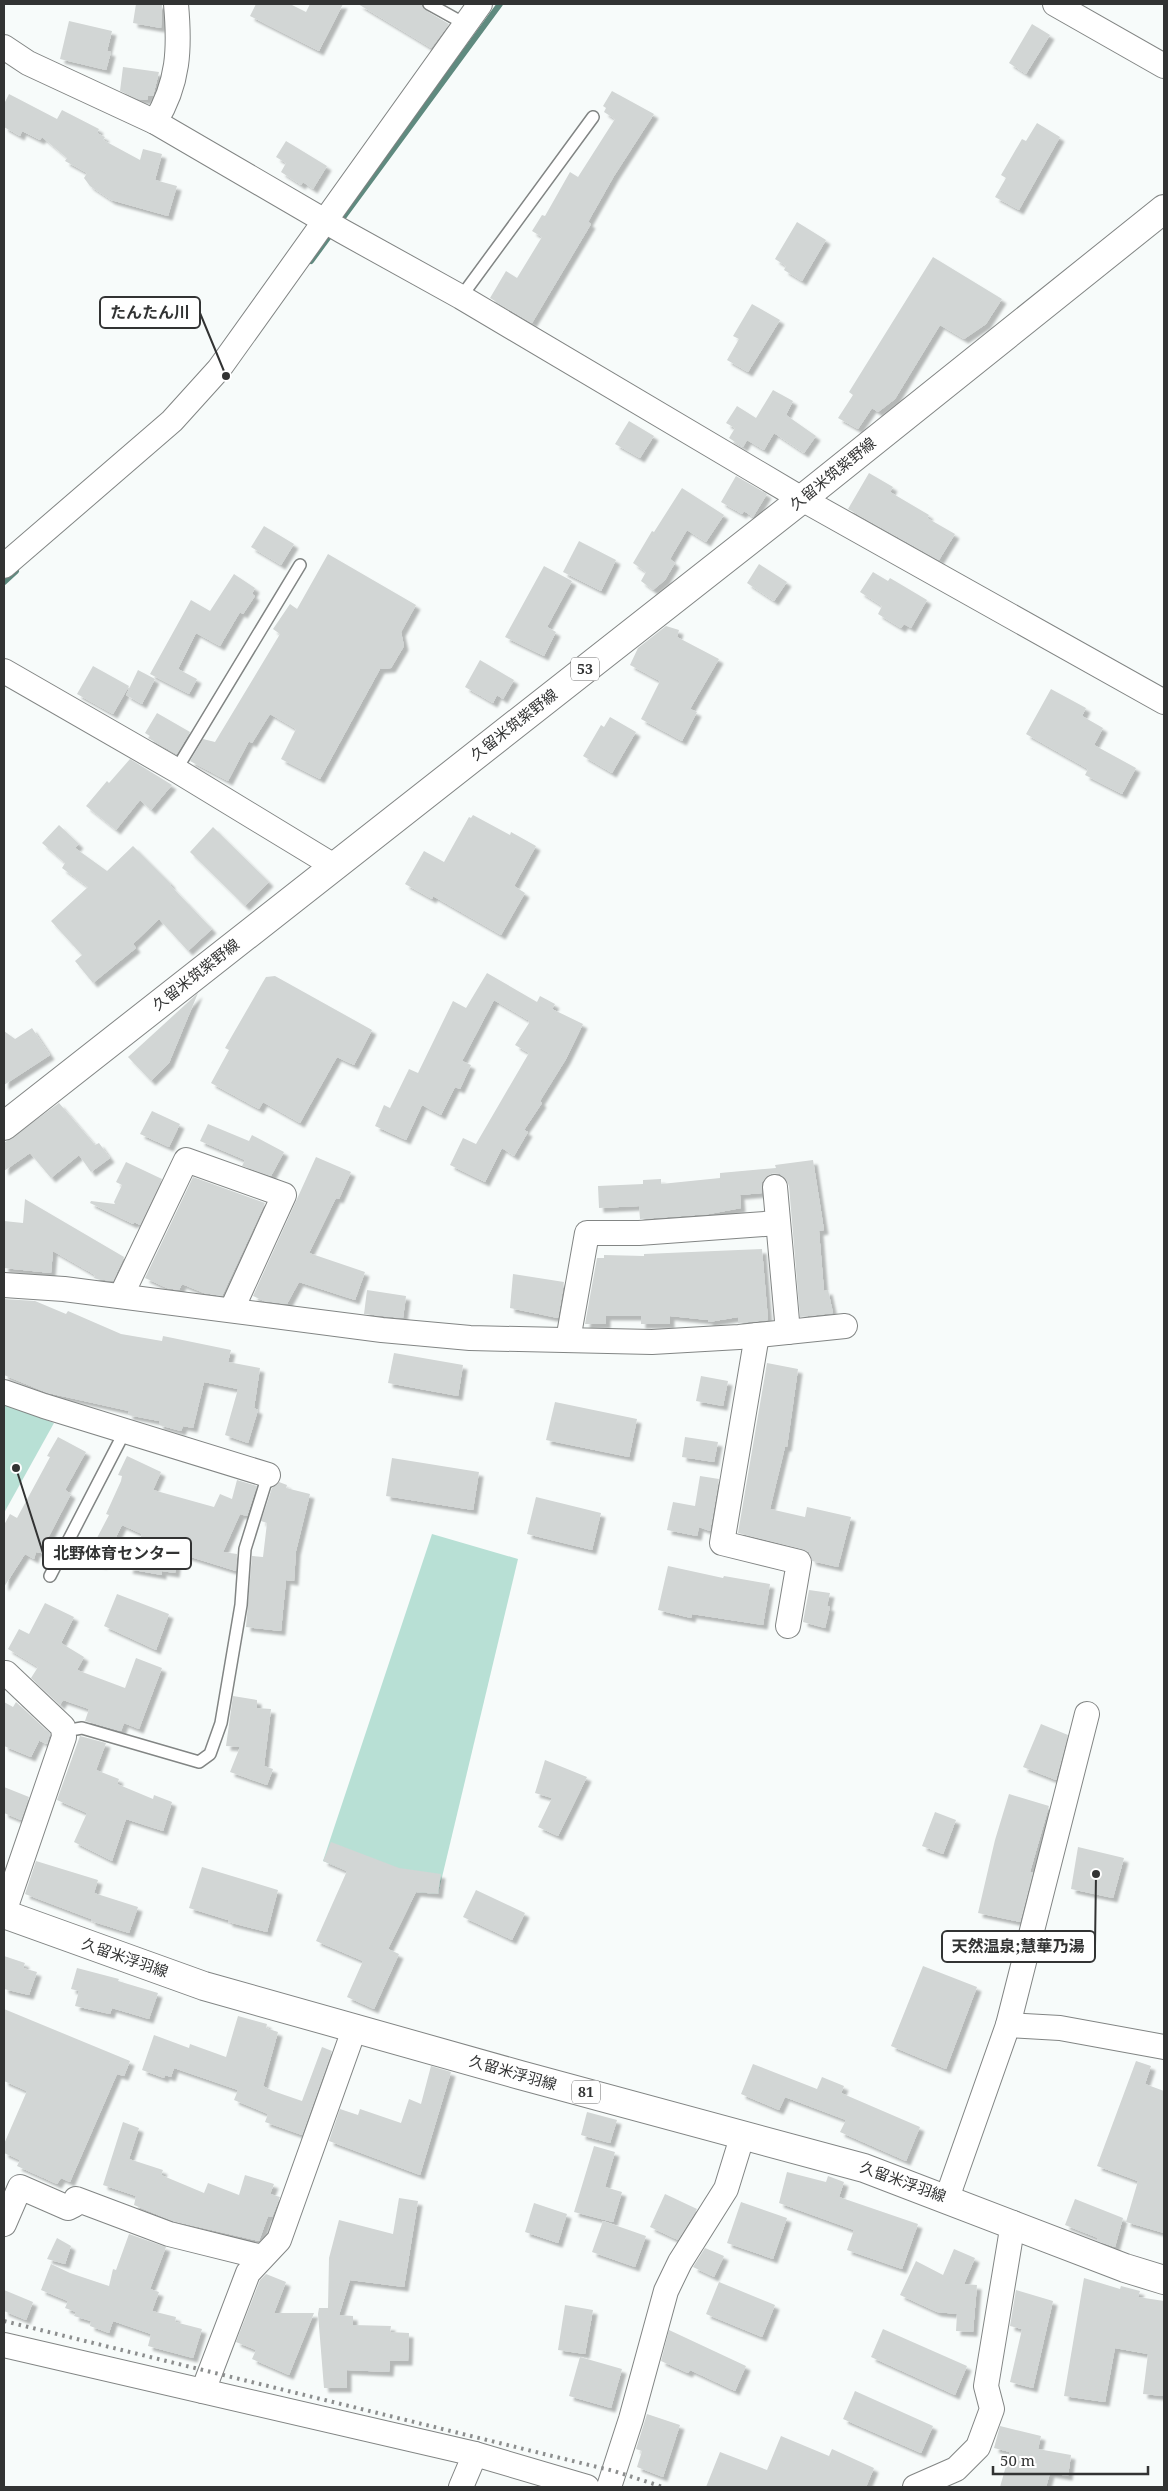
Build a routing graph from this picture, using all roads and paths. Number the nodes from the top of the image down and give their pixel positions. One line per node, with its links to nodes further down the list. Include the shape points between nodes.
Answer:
1 (176, 4): 9 (street, via 180,46 165,107)
2 (429, 4): 5 (lane)
3 (480, 4): 5 (street)
4 (1055, 4): 7 (street)
5 (465, 24): 11 (street)
6 (4, 47): 9 (street, via 28,63)
7 (1164, 66)
8 (593, 117): 12 (lane)
9 (156, 122): 11 (street)
10 (1164, 209): 13 (main road, 久留米筑紫野線 / 53)
11 (332, 226): 12 (street); 15 (street, via 219,369 172,421)
12 (462, 297): 13 (street)
13 (802, 499): 17 (street); 19 (main road, 久留米筑紫野線 / 53)
14 (300, 565): 18 (lane)
15 (4, 566)
16 (4, 671): 18 (street)
17 (1164, 702)
18 (176, 770): 19 (street)
19 (334, 866): 20 (main road, 久留米筑紫野線 / 53)
20 (4, 1126)
21 (775, 1187): 22 (street)
22 (778, 1223): 27 (street); 29 (street, via 640,1233 587,1233)
23 (4, 1285): 24 (street)
24 (121, 1296): 25 (street); 25 (street, via 186,1160 284,1195)
25 (232, 1310): 29 (street, via 470,1338)
26 (845, 1326): 27 (street)
27 (788, 1332): 28 (street)
28 (757, 1335): 29 (street, via 652,1342); 34 (street, via 722,1543 798,1562)
29 (568, 1340)
30 (4, 1392): 31 (street)
31 (125, 1431): 32 (street); 33 (lane)
32 (268, 1475): 37 (lane, via 245,1549 241,1606 225,1703 210,1754 199,1762 82,1728)
33 (50, 1576)
34 (788, 1626)
35 (6, 1672): 37 (street)
36 (1087, 1714): 39 (street)
37 (64, 1731): 38 (street)
38 (4, 1913): 40 (main road, 久留米浮羽線 / 81, via 204,1986)
39 (1008, 2025): 41 (street, via 1060,2028); 43 (street)
40 (355, 2027): 42 (main road, 久留米浮羽線 / 81); 46 (street, via 279,2240)
41 (1164, 2047)
42 (743, 2134): 43 (main road, 久留米浮羽線 / 81, via 864,2168); 53 (street, via 726,2189 680,2262 666,2292)
43 (947, 2198): 44 (main road, 久留米浮羽線 / 81)
44 (1013, 2223): 47 (main road, 久留米浮羽線 / 81, via 1125,2268); 54 (street, via 986,2386 992,2409 978,2447 956,2470)
45 (4, 2224): 46 (street, via 20,2187 68,2208 76,2199 169,2234)
46 (262, 2258): 49 (street, via 248,2272)
47 (1164, 2280)
48 (4, 2345): 49 (street)
49 (203, 2391): 50 (street)
50 (475, 2454): 51 (street); 52 (street)
51 (461, 2487)
52 (587, 2487)
53 (609, 2487)
54 (915, 2487)

